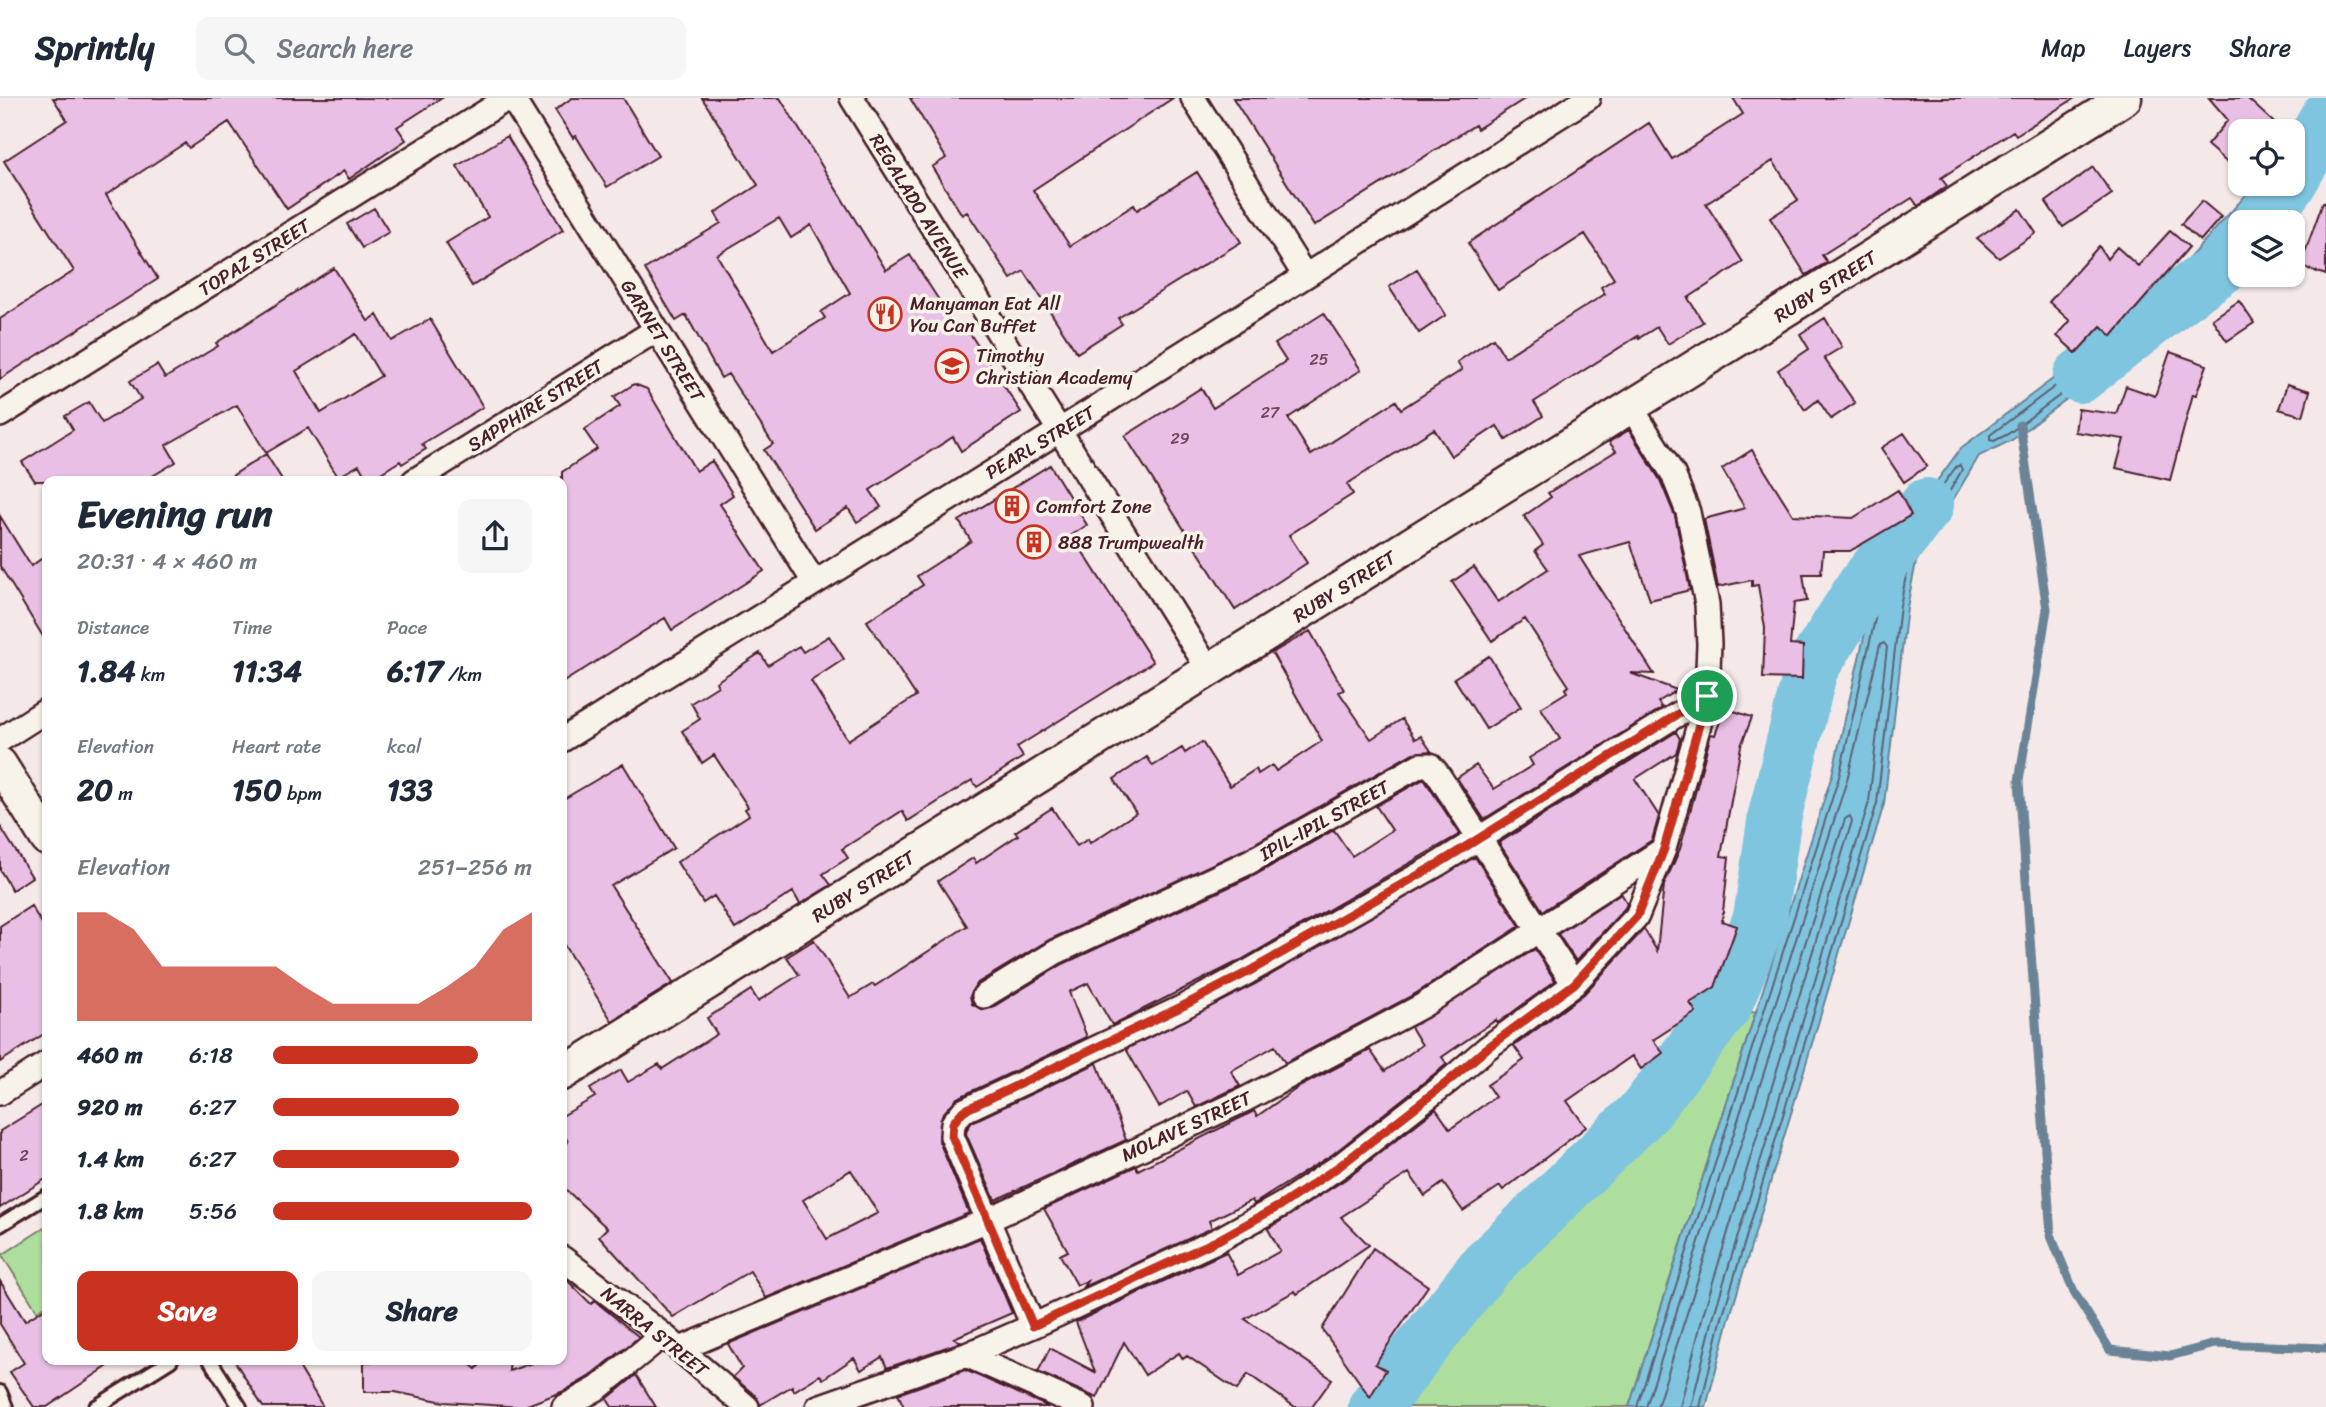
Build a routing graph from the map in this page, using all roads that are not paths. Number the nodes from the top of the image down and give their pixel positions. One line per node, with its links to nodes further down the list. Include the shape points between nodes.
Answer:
1 (510, 98): 7 (street, GARNET STREET); 9 (street, TOPAZ STREET)
2 (852, 98): 10 (street, REGALADO AVENUE)
3 (1193, 98): 6 (street)
4 (1588, 98): 6 (street, PEARL STREET)
5 (2125, 98): 8 (street, RUBY STREET)
6 (1305, 276): 10 (street, PEARL STREET)
7 (656, 330): 11 (street, SAPPHIRE STREET); 12 (street, GARNET STREET)
8 (1631, 407): 13 (street, RUBY STREET); 14 (street, via 1673,474 1688,512 1707,604)
9 (0, 415)
10 (1059, 430): 12 (street, PEARL STREET); 13 (street, REGALADO AVENUE)
11 (422, 476)
12 (814, 582): 16 (street, PEARL STREET)
13 (1209, 670): 26 (street, RUBY STREET)
14 (1707, 696): 20 (street); 21 (street)
15 (42, 713): 17 (street)
16 (567, 737)
17 (0, 740)
18 (0, 764): 19 (street)
19 (42, 831)
20 (1479, 839): 22 (street, IPIL-IPIL STREET); 24 (street, IPIL-IPIL STREET, via 1437,773 1430,765 1420,765 1249,862 1056,952); 29 (street, via 1248,972 963,1111 953,1123 952,1136)
21 (1664, 849): 22 (street, MOLAVE STREET); 23 (street, via 1637,916)
22 (1538, 930): 23 (street, IPIL-IPIL STREET); 29 (street, MOLAVE STREET, via 1389,1025)
23 (1574, 984): 32 (street, via 1341,1165 1283,1204 1218,1240)
24 (984, 996)
25 (42, 1066): 27 (street)
26 (567, 1071)
27 (0, 1093)
28 (42, 1199): 30 (lane)
29 (988, 1220): 32 (street); 33 (street, MOLAVE STREET)
30 (0, 1225)
31 (567, 1262): 33 (street, NARRA STREET)
32 (1033, 1326): 34 (street)
33 (672, 1342): 42 (street, MOLAVE STREET); 43 (street, NARRA STREET)
34 (966, 1354): 38 (street); 44 (street)
35 (163, 1365): 40 (lane)
36 (213, 1365): 41 (lane)
37 (0, 1392): 39 (lane)
38 (829, 1405)
39 (6, 1407)
40 (96, 1407)
41 (240, 1407)
42 (564, 1407)
43 (747, 1407)
44 (1083, 1407)

